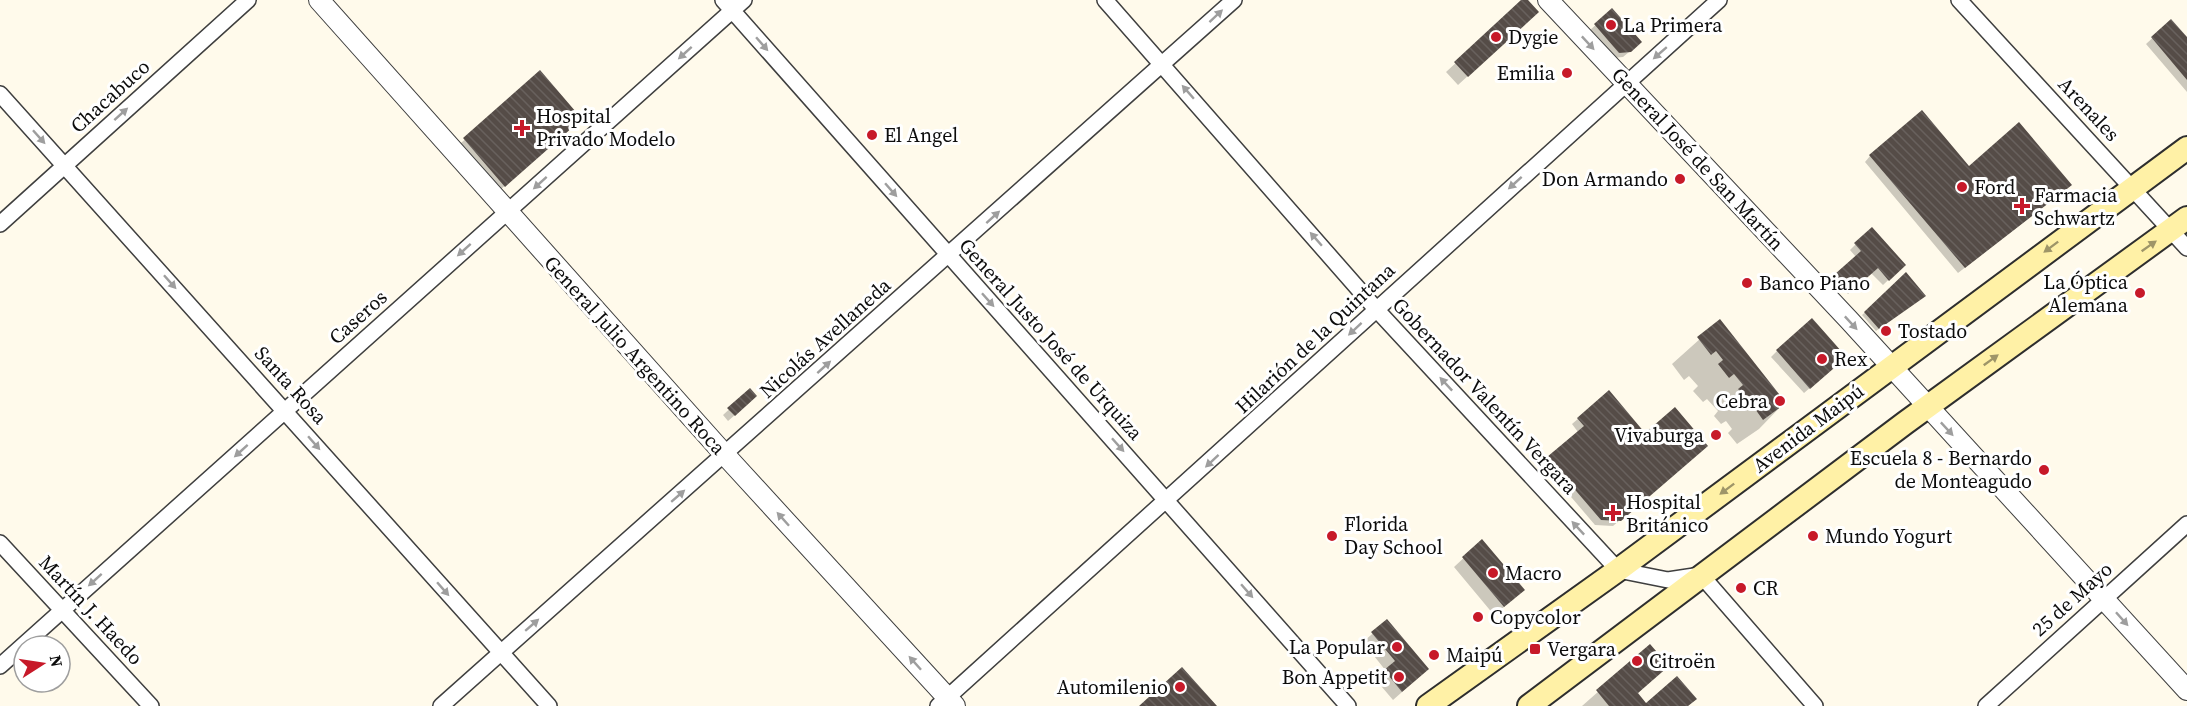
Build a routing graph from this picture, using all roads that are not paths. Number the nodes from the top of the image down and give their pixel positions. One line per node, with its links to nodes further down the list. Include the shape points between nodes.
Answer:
1 (248, 0): 13 (street, Chacabuco, one-way to 1)
2 (320, 0): 15 (street, General Julio Argentino Roca)
3 (1105, 0): 9 (street, Gobernador Valentín Vergara)
4 (1233, 0): 9 (street, Nicolás Avellaneda, one-way to 4)
5 (1548, 0): 10 (street, General José de San Martín, one-way to 10)
6 (1719, 0): 10 (street, Hilarión de la Quintana, one-way to 10)
7 (1959, 0): 14 (street, Arenales)
8 (734, 3): 15 (street, Caseros, one-way to 15); 19 (street, General Justo José de Urquiza, one-way to 19)
9 (1164, 64): 19 (street, Nicolás Avellaneda, one-way to 9); 20 (street, Gobernador Valentín Vergara, one-way to 9)
10 (1625, 83): 20 (street, Hilarión de la Quintana, one-way to 20); 21 (street, General José de San Martín, one-way to 21)
11 (0, 94): 13 (street, Santa Rosa, one-way to 13)
12 (2187, 148): 14 (main road, Avenida Maipú)
13 (64, 166): 16 (street, Chacabuco); 23 (street, Santa Rosa, one-way to 23)
14 (2132, 187): 17 (street, Arenales); 21 (main road, Avenida Maipú, one-way to 21)
15 (508, 211): 23 (street, Caseros, one-way to 23); 24 (street, General Julio Argentino Roca)
16 (0, 224)
17 (2179, 225): 18 (street, Arenales); 22 (main road, one-way to 17)
18 (2187, 248)
19 (949, 256): 24 (street, Nicolás Avellaneda, one-way to 19); 25 (street, General Justo José de Urquiza, one-way to 25)
20 (1376, 309): 25 (street, Hilarión de la Quintana, one-way to 25); 28 (street, Gobernador Valentín Vergara, one-way to 20)
21 (1892, 367): 22 (street, General José de San Martín); 28 (main road, Avenida Maipú, one-way to 28)
22 (1927, 408): 29 (main road); 30 (street, General José de San Martín, one-way to 30)
23 (286, 411): 31 (street, Caseros, one-way to 31); 32 (street, Santa Rosa, one-way to 32)
24 (725, 455): 32 (street, Nicolás Avellaneda, one-way to 24); 35 (street, General Julio Argentino Roca, one-way to 24)
25 (1168, 501): 35 (street, Hilarión de la Quintana); 39 (street, General Justo José de Urquiza, one-way to 39)
26 (2187, 524): 30 (street, 25 de Mayo)
27 (0, 543): 31 (street, Martín J. Haedo)
28 (1618, 570): 29 (street, via 1668,580); 40 (main road, Avenida Maipú)
29 (1701, 575): 41 (main road); 42 (street)
30 (2103, 598): 34 (street, General José de San Martín, one-way to 34); 43 (street, 25 de Mayo)
31 (61, 611): 33 (street, Caseros); 36 (street, Martín J. Haedo)
32 (500, 653): 37 (street, Nicolás Avellaneda); 38 (street, Santa Rosa)
33 (0, 666)
34 (2187, 690)
35 (947, 703)
36 (151, 706)
37 (441, 706)
38 (549, 706)
39 (1348, 706)
40 (1428, 706)
41 (1529, 706)
42 (1815, 706)
43 (1986, 706)

